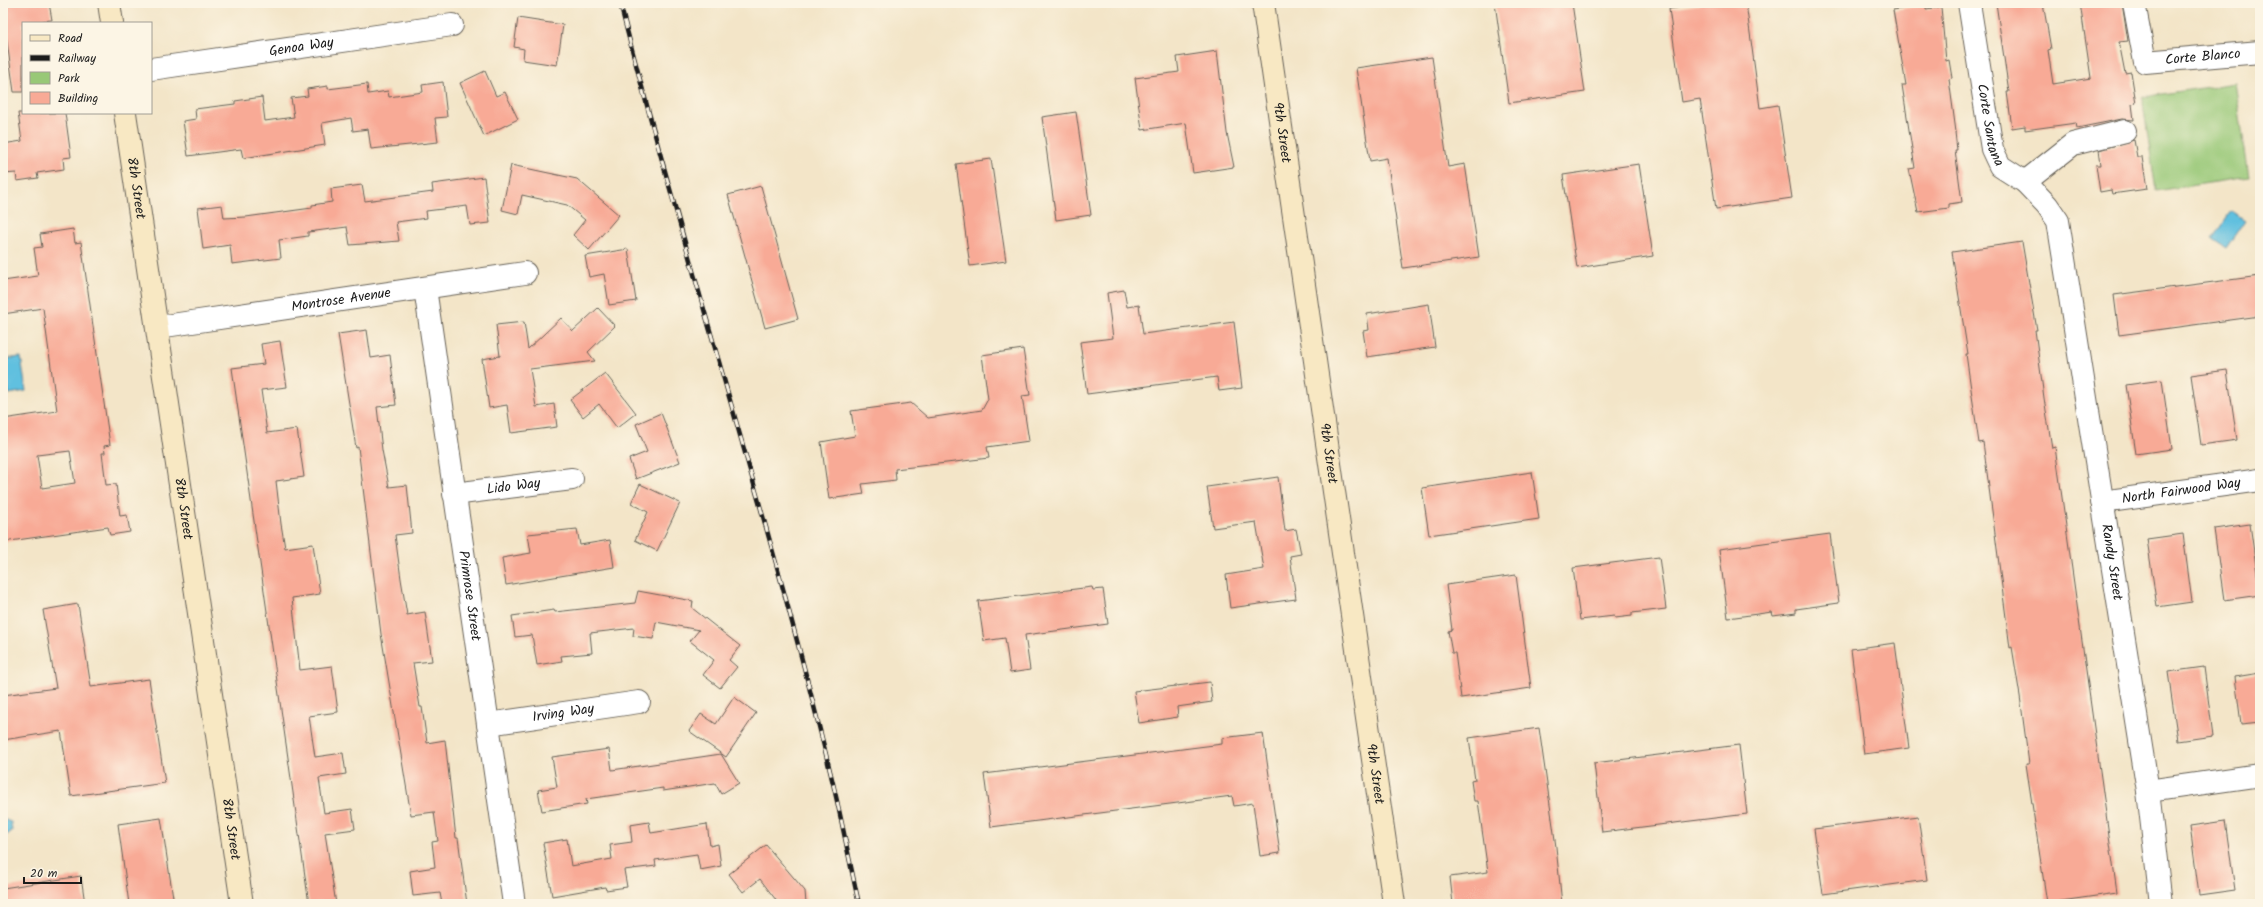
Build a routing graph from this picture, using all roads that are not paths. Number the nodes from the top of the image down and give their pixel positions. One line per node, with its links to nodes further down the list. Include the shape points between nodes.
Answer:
1 (110, 3): 5 (street)
2 (1263, 3): 26 (street, 9th Street)
3 (1969, 3): 11 (street, Corte Santana, via 1992,149 2000,166)
4 (2134, 3): 7 (street, Corte Blanco, via 2145,62)
5 (112, 22)
6 (452, 25): 8 (street, Genoa Way)
7 (2260, 52)
8 (152, 69)
9 (125, 114): 15 (street, 8th Street)
10 (2125, 131): 11 (street, via 2074,144)
11 (2025, 182): 12 (street, Corte Santana)
12 (2053, 213): 19 (street, Randy Street)
13 (525, 273): 14 (street, Montrose Avenue)
14 (424, 288): 15 (street, Montrose Avenue); 18 (street, Primrose Street)
15 (158, 327): 24 (street, 8th Street)
16 (572, 479): 18 (street, Lido Way)
17 (2260, 480): 19 (street, North Fairwood Way)
18 (454, 494): 21 (street, Primrose Street)
19 (2102, 502): 23 (street, Randy Street)
20 (639, 702): 21 (street, Irving Way)
21 (488, 724): 25 (street, Primrose Street)
22 (2260, 774): 23 (street)
23 (2148, 791): 27 (street, Randy Street)
24 (242, 904)
25 (514, 904)
26 (1394, 904)
27 (2161, 904)

